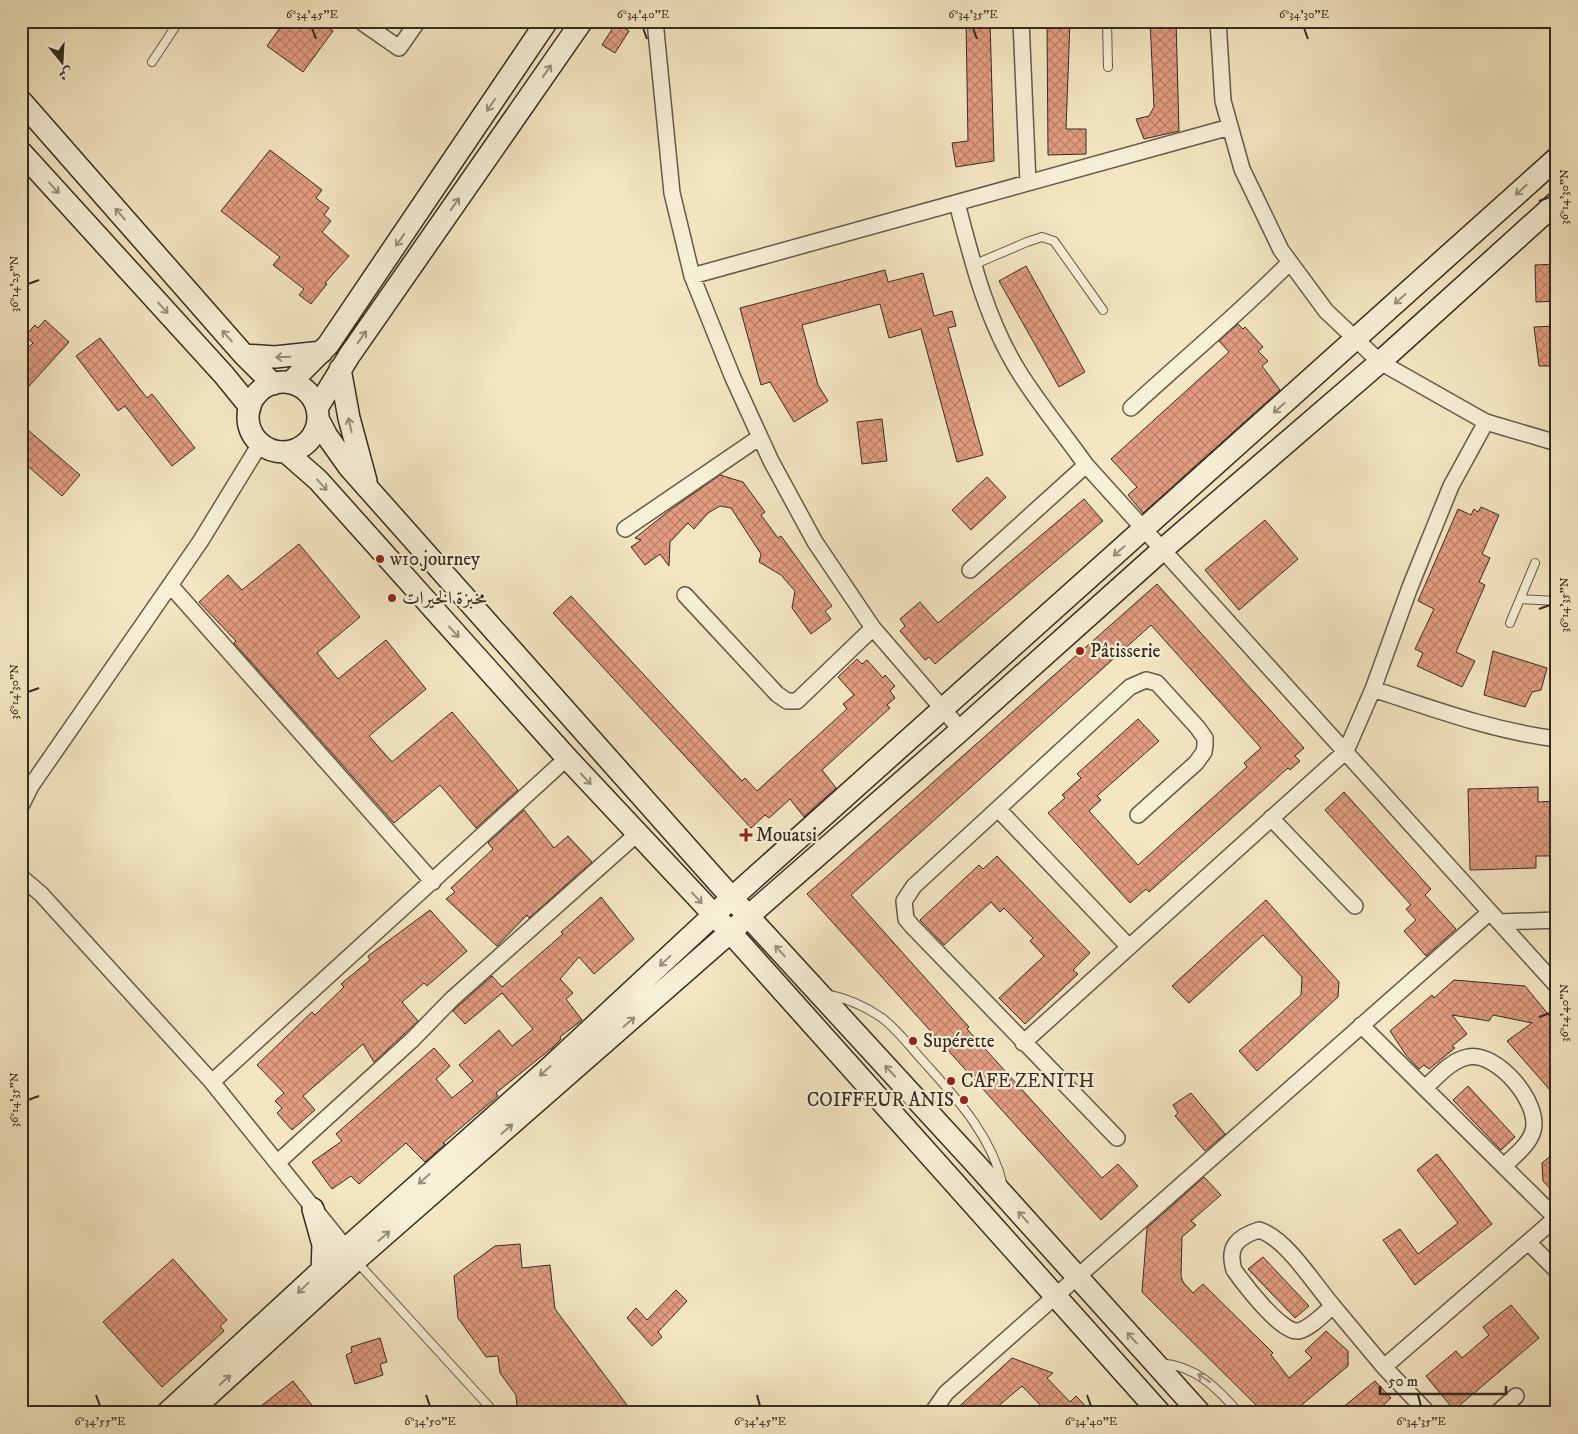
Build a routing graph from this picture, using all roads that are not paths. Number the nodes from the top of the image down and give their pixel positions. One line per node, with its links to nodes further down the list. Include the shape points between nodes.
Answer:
1 (179, 21): 10 (lane)
2 (418, 21): 9 (street, via 399,48)
3 (547, 21): 24 (main road, one-way to 24)
4 (582, 21): 27 (main road, one-way to 4)
5 (655, 21): 21 (street, via 672,193)
6 (1022, 21): 16 (street)
7 (1107, 21): 11 (lane)
8 (1218, 21): 13 (street, via 1223,101)
9 (363, 23)
10 (152, 62)
11 (1108, 67)
12 (21, 101): 25 (main road, one-way to 12)
13 (1230, 127): 16 (street); 19 (street, via 1242,170)
14 (21, 152): 29 (main road, one-way to 29)
15 (1557, 158): 23 (main road, one-way to 23)
16 (1028, 184): 18 (street)
17 (1557, 202): 26 (main road)
18 (957, 204): 20 (street); 21 (street)
19 (1290, 262): 23 (street, via 1326,311); 30 (street, via 1259,294)
20 (973, 265): 22 (lane, via 1042,237 1054,241); 37 (street, via 991,316 1018,372)
21 (692, 276): 33 (street)
22 (1103, 310)
23 (1354, 340): 26 (street); 40 (main road, one-way to 40)
24 (322, 352): 25 (main road, one-way to 25, via 283,357); 28 (main road)
25 (244, 355): 28 (main road)
26 (1380, 362): 32 (street); 41 (main road)
27 (340, 369): 31 (main road); 38 (main road, one-way to 27, via 354,442)
28 (281, 383): 29 (main road, via 259,392); 31 (main road, via 307,392)
29 (250, 407): 35 (main road, via 250,427)
30 (1131, 408)
31 (318, 414): 36 (main road, via 312,438 305,445); 38 (main road, via 338,452)
32 (1486, 422): 34 (street); 50 (street, via 1451,486)
33 (760, 437): 39 (street); 49 (street, via 815,542)
34 (1557, 443)
35 (260, 444): 36 (main road, via 277,452); 44 (street)
36 (286, 452): 55 (main road, one-way to 55, via 318,480)
37 (1086, 465): 40 (street); 43 (street)
38 (369, 489): 63 (main road)
39 (625, 529)
40 (1143, 530): 41 (street); 51 (main road, one-way to 51)
41 (1162, 550): 52 (main road); 54 (street)
42 (1535, 563): 46 (lane)
43 (970, 570)
44 (170, 585): 56 (street); 62 (street)
45 (685, 595): 49 (street, via 776,694 790,702 797,701)
46 (1520, 600): 47 (lane); 48 (lane)
47 (1557, 601)
48 (1510, 623)
49 (873, 628): 51 (street)
50 (1373, 689): 53 (street, via 1470,722); 54 (street)
51 (941, 709): 52 (street); 63 (main road)
52 (962, 730): 66 (main road)
53 (1557, 739)
54 (1346, 751): 59 (street); 67 (street)
55 (567, 758): 60 (main road, one-way to 60); 62 (street)
56 (22, 799)
57 (998, 809): 58 (street, via 1130,687 1146,680 1157,683 1202,732 1205,745 1196,763); 70 (street); 74 (street, via 907,893 904,910 912,926)
58 (1138, 814)
59 (1271, 818): 64 (street); 70 (street)
60 (637, 834): 65 (main road, one-way to 65); 78 (street, via 452,999)
61 (21, 877): 75 (street, via 41,894)
62 (433, 882): 75 (street)
63 (733, 897): 65 (main road); 66 (main road)
64 (1355, 906)
65 (713, 916): 69 (main road); 84 (main road, one-way to 84)
66 (748, 916): 69 (main road); 72 (main road, one-way to 66)
67 (1494, 917): 68 (street); 71 (street); 73 (street)
68 (1557, 920)
69 (731, 933): 84 (main road, one-way to 69); 88 (main road)
70 (1129, 947): 74 (street)
71 (1557, 986)
72 (818, 992): 80 (main road, one-way to 72); 80 (lane, via 863,1006 900,1035 965,1108 991,1151)
73 (1361, 1025): 76 (street); 87 (street)
74 (1023, 1043): 77 (street)
75 (212, 1082): 78 (street)
76 (1425, 1088): 79 (street); 79 (street, via 1466,1057 1491,1060 1504,1071 1531,1104 1535,1123 1528,1141)
77 (1117, 1138)
78 (277, 1164): 81 (street)
79 (1504, 1166): 82 (street)
80 (1006, 1197): 87 (main road, one-way to 80)
81 (313, 1209): 84 (street); 85 (main road, via 322,1239)
82 (1556, 1217): 83 (street)
83 (1528, 1242): 86 (street); 91 (street)
84 (351, 1255): 85 (main road); 94 (main road, one-way to 84); 95 (lane)
85 (322, 1270): 93 (main road, one-way to 93)
86 (1557, 1271)
87 (1076, 1276): 88 (street); 90 (main road, one-way to 87)
88 (1055, 1295): 96 (street, via 946,1393); 97 (main road)
89 (1332, 1306): 89 (street, via 1268,1232 1249,1233 1232,1249 1234,1270 1284,1328 1303,1329); 91 (street)
90 (1154, 1363): 98 (main road); 99 (lane, one-way to 90, via 1199,1374 1170,1364)
91 (1384, 1366): 100 (street)
92 (1516, 1396): 101 (street)
93 (167, 1413)
94 (189, 1413)
95 (495, 1413)
96 (932, 1413)
97 (1160, 1413)
98 (1200, 1413)
99 (1239, 1413)
100 (1428, 1413)
101 (1497, 1413)

